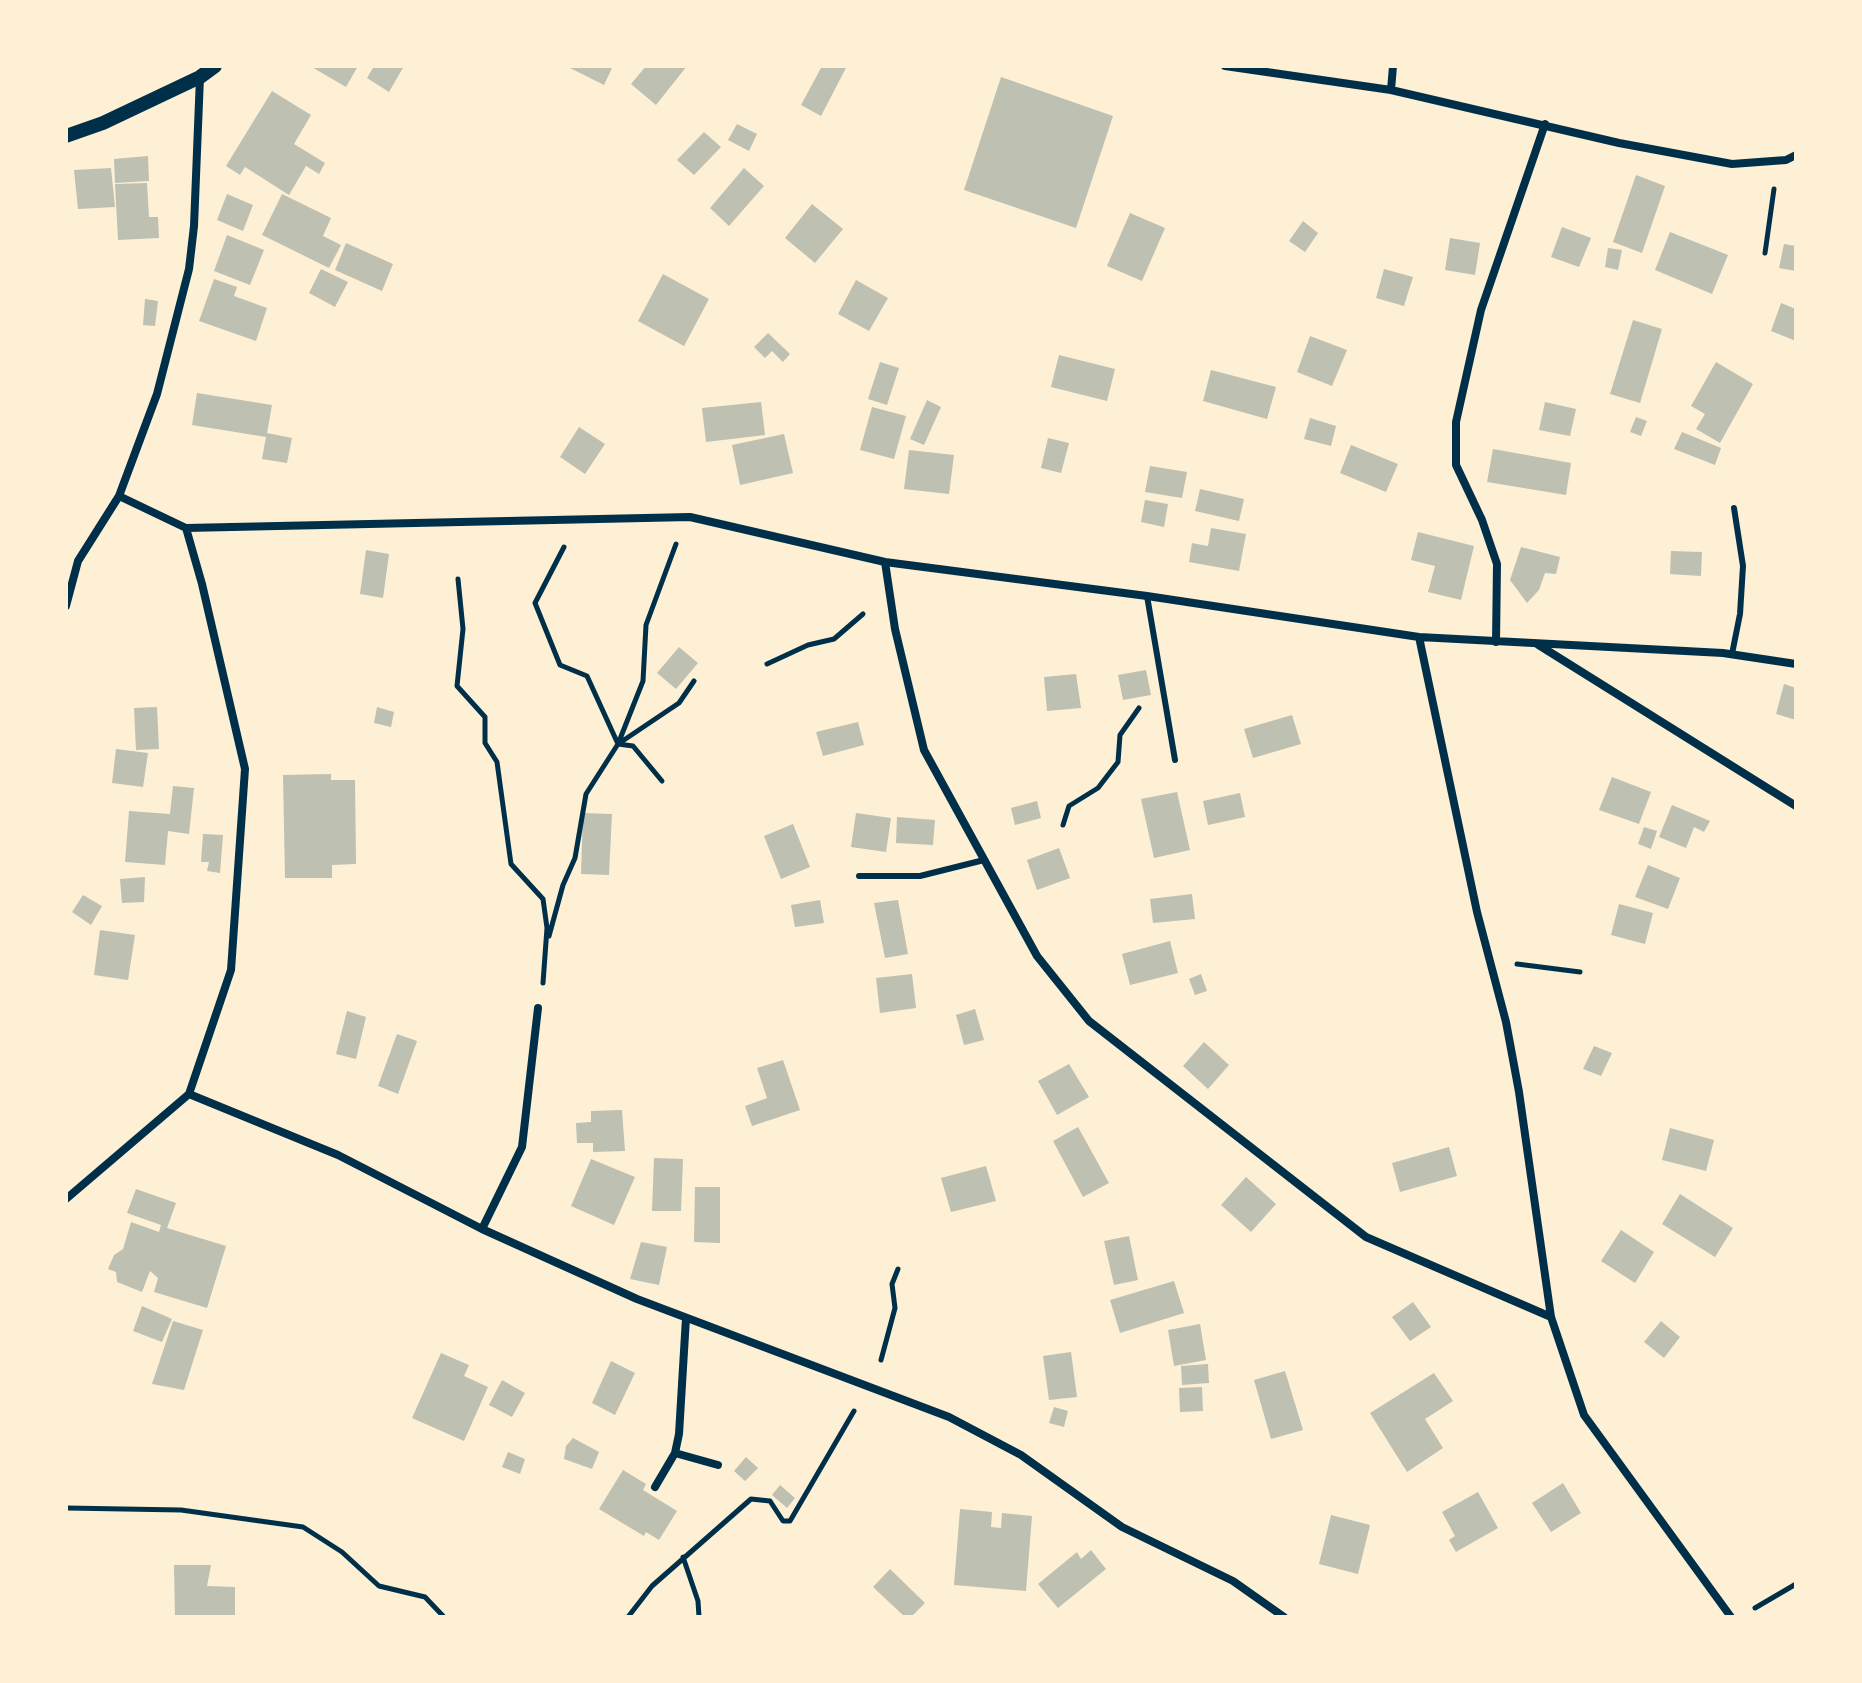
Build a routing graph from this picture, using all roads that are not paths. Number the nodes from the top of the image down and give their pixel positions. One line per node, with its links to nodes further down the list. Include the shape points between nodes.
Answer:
1 (215, 66): 4 (street)
2 (1225, 66): 5 (street)
3 (1393, 66): 5 (street)
4 (200, 77): 7 (street); 9 (street, via 189,269 157,394)
5 (1391, 90): 6 (street)
6 (1545, 124): 8 (street, via 1732,164); 16 (street, via 1481,310 1456,422 1456,465 1497,564)
7 (66, 136)
8 (1796, 155)
9 (119, 496): 11 (street); 14 (street, via 78,561)
10 (1734, 508): 18 (lane, via 1743,566)
11 (186, 528): 12 (street, via 690,517); 25 (street, via 245,769 231,970)
12 (885, 562): 13 (street); 22 (street, via 924,750)
13 (1147, 596): 15 (street); 20 (lane)
14 (66, 606)
15 (1419, 637): 16 (street); 28 (street, via 1488,961 1506,1022)
16 (1496, 642): 17 (street)
17 (1536, 644): 18 (street); 21 (street)
18 (1732, 654): 19 (street)
19 (1796, 664)
20 (1175, 760)
21 (1796, 806)
22 (984, 860): 23 (lane, via 920,876); 28 (street, via 1037,956 1089,1021 1366,1237)
23 (859, 876)
24 (538, 1008): 27 (street, via 522,1147)
25 (189, 1094): 26 (street); 27 (street, via 338,1155)
26 (66, 1199)
27 (482, 1229): 29 (street)
28 (1551, 1317): 34 (street, via 1584,1415)
29 (686, 1318): 30 (street); 33 (street, via 949,1417 1021,1455 1122,1527 1233,1581)
30 (675, 1453): 31 (street); 32 (street)
31 (718, 1465)
32 (655, 1487)
33 (1284, 1617)
34 (1731, 1617)

